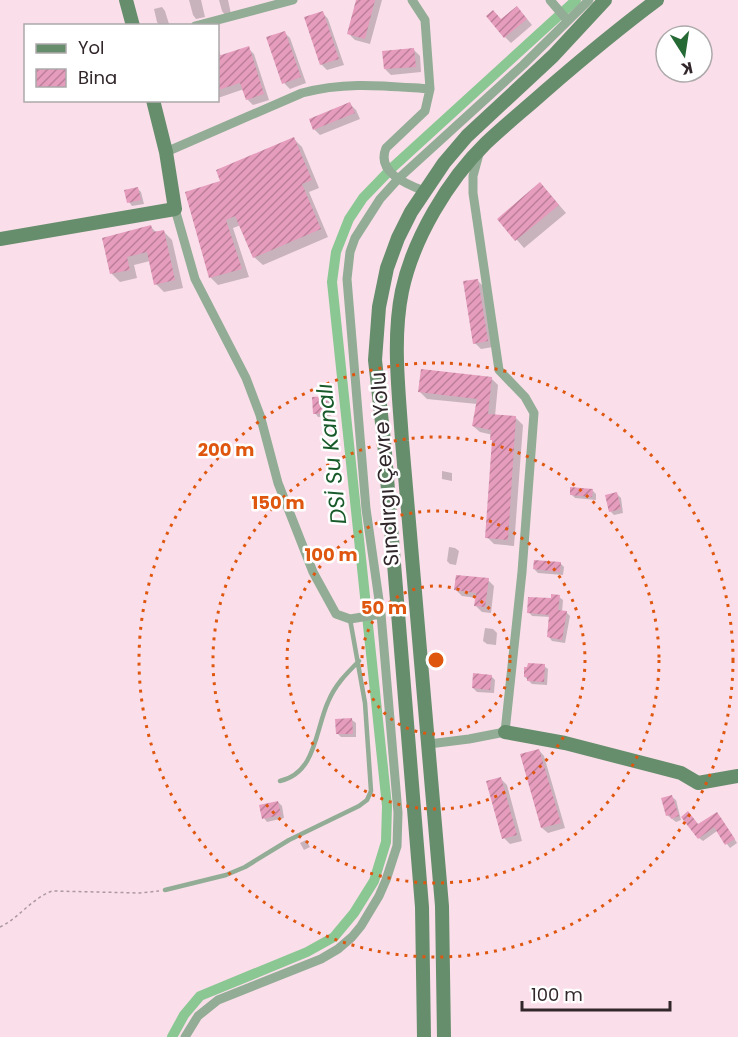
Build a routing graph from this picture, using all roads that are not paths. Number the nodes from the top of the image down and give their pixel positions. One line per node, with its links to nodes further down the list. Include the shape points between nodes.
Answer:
1 (126, 0): 9 (main road)
2 (293, 0): 10 (street)
3 (412, 0): 11 (street, via 425,20)
4 (589, 0): 8 (street)
5 (605, 0): 16 (main road, Sındırgı Çevre Yolu, via 554,56 467,136)
6 (657, 0): 13 (main road, Sındırgı Çevre Yolu, via 614,32)
7 (553, 4): 8 (street)
8 (566, 19): 15 (street, via 523,65)
9 (132, 24)
10 (203, 24)
11 (430, 89): 14 (street, via 365,84 322,87); 15 (street, via 425,111 386,148 385,166)
12 (154, 102): 14 (main road)
13 (479, 151): 23 (street, via 473,193 499,370 534,413); 24 (main road, Sındırgı Çevre Yolu, via 436,208 422,236 402,291 398,323 402,441)
14 (166, 152): 17 (main road)
15 (397, 177): 16 (street); 19 (street, via 358,232 350,252 347,279)
16 (424, 191): 21 (main road, Sındırgı Çevre Yolu, via 398,238 387,268 376,340)
17 (175, 209): 18 (main road); 20 (street, via 195,279 254,396 278,483 313,572 332,609)
18 (0, 239)
19 (377, 614): 20 (street); 28 (street, via 398,813 397,846 379,896 361,926 338,949 218,1000 198,1016)
20 (350, 619): 22 (lane)
21 (401, 653): 24 (main road, via 418,738); 29 (main road, Sındırgı Çevre Yolu, via 422,907)
22 (359, 662): 26 (lane, via 328,700 308,762 298,773); 27 (lane, via 371,790 367,800 245,867)
23 (505, 732): 24 (street); 25 (main road, via 658,766 698,783)
24 (429, 744): 30 (main road, Sındırgı Çevre Yolu, via 442,906)
25 (738, 776)
26 (280, 781)
27 (165, 890)
28 (185, 1037)
29 (424, 1037)
30 (444, 1037)

